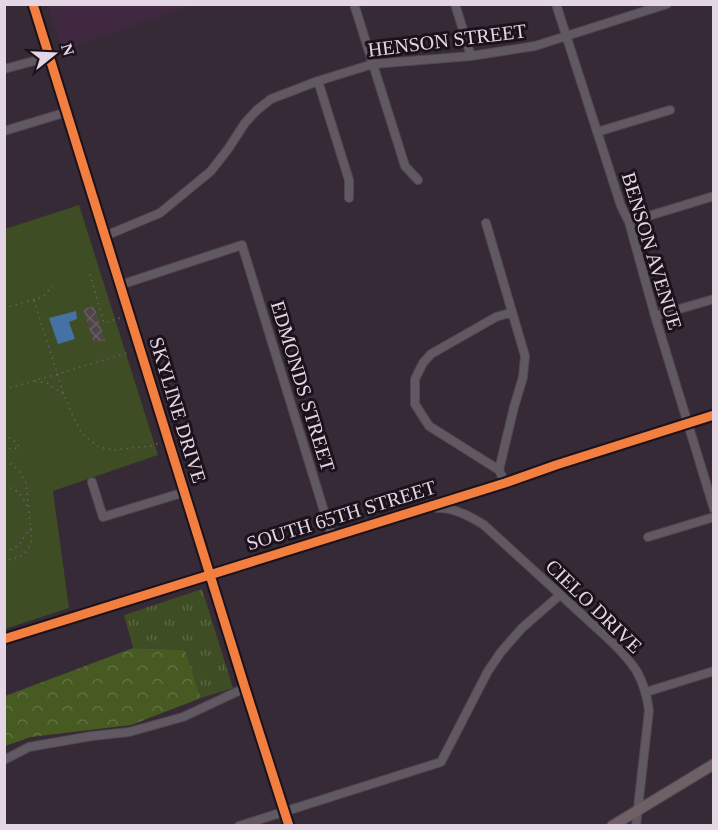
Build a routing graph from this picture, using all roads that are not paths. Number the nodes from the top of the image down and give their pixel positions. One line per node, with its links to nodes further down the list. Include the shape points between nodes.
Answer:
1 (33, 4): 8 (main road, SKYLINE DRIVE)
2 (354, 4): 9 (street)
3 (455, 4): 7 (street)
4 (556, 4): 6 (street, BENSON AVENUE)
5 (667, 4): 6 (street, HENSON STREET)
6 (565, 36): 7 (street, HENSON STREET, via 528,48); 15 (street, BENSON AVENUE)
7 (471, 56): 9 (street, HENSON STREET)
8 (50, 57): 10 (street); 13 (main road, SKYLINE DRIVE)
9 (373, 64): 11 (street, HENSON STREET); 16 (street, via 405,166)
10 (4, 69)
11 (318, 81): 18 (street, via 349,180); 21 (street, HENSON STREET, via 271,99 257,110 211,171 160,213)
12 (670, 110): 15 (street)
13 (67, 112): 14 (street); 21 (main road, SKYLINE DRIVE)
14 (4, 131)
15 (597, 132): 19 (street, BENSON AVENUE)
16 (418, 180)
17 (714, 196): 19 (street)
18 (349, 198)
19 (629, 222): 25 (street, BENSON AVENUE)
20 (486, 223): 24 (street)
21 (105, 236): 22 (main road, SKYLINE DRIVE)
22 (120, 285): 31 (main road, SKYLINE DRIVE); 35 (street, EDMONDS STREET, via 242,245)
23 (714, 299): 25 (street)
24 (512, 314): 28 (street, via 525,356); 28 (street, via 496,317 431,354 415,379 415,404 429,426)
25 (655, 316): 27 (street, BENSON AVENUE)
26 (714, 415): 27 (street, SOUTH 65TH STREET)
27 (687, 423): 30 (street, SOUTH 65TH STREET); 33 (street, BENSON AVENUE)
28 (499, 470): 30 (street)
29 (92, 482): 31 (street, via 103,517)
30 (505, 483): 32 (street, SOUTH 65TH STREET)
31 (185, 492): 37 (main road, SKYLINE DRIVE)
32 (427, 508): 35 (street, SOUTH 65TH STREET); 38 (street, CIELO DRIVE, via 444,507 477,520)
33 (714, 509)
34 (714, 517): 36 (street)
35 (332, 537): 37 (street, SOUTH 65TH STREET)
36 (648, 537)
37 (210, 574): 39 (street, SOUTH 65TH STREET); 41 (main road, SKYLINE DRIVE)
38 (560, 595): 42 (street, CIELO DRIVE, via 630,660); 46 (street, via 522,627 488,670 441,762)
39 (4, 639)
40 (714, 671): 42 (street)
41 (245, 688): 43 (street, via 183,717 129,732 29,747); 46 (main road, SKYLINE DRIVE)
42 (646, 692): 45 (street, CIELO DRIVE, via 649,710)
43 (4, 760)
44 (714, 764): 45 (main road)
45 (638, 810): 49 (main road); 50 (street, CIELO DRIVE)
46 (284, 811): 47 (street); 48 (main road, SKYLINE DRIVE)
47 (239, 825)
48 (289, 825)
49 (612, 825)
50 (636, 825)

